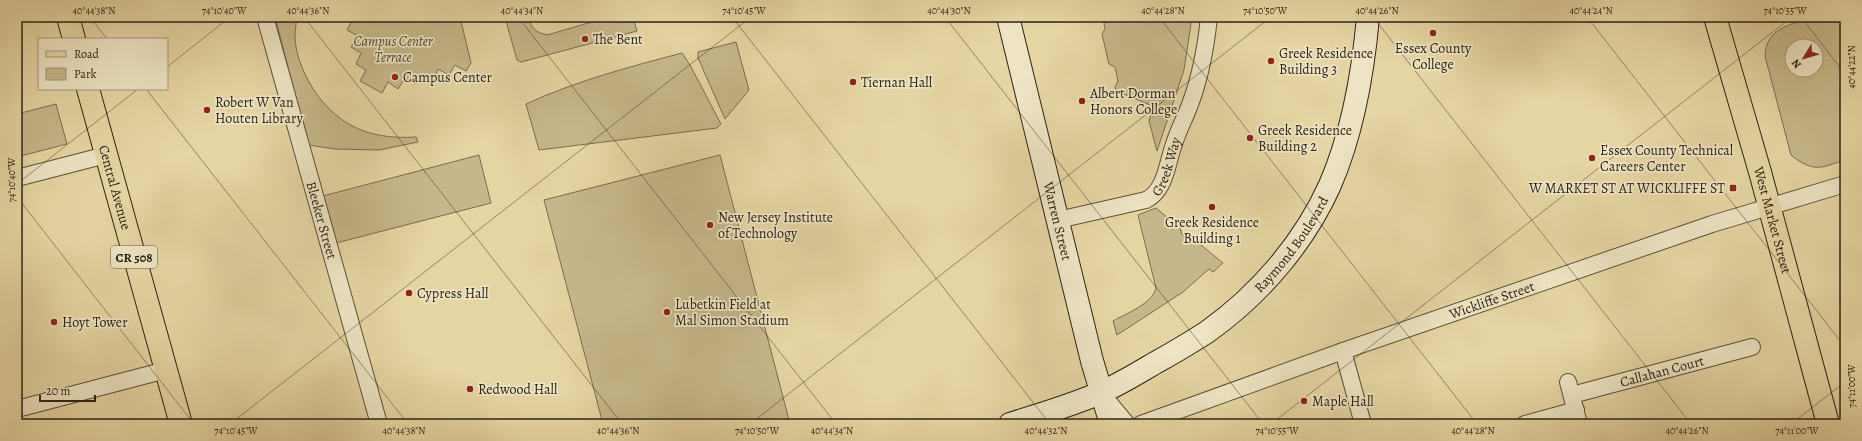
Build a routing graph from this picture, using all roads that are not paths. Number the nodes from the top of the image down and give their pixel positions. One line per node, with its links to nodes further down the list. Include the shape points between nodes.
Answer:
1 (68, 17): 7 (main road)
2 (265, 17): 21 (street, Bleeker Street)
3 (1008, 17): 13 (main road, Warren Street)
4 (1208, 17): 13 (street, Greek Way, via 1198,81 1160,188 1154,196 1146,200)
5 (1368, 17): 17 (main road, Raymond Boulevard, via 1358,92 1337,166 1319,205 1293,246 1261,284 1208,331)
6 (1715, 17): 12 (main road, West Market Street)
7 (74, 38)
8 (88, 90): 9 (main road, Central Avenue / CR 508)
9 (106, 155): 10 (street); 16 (main road, Central Avenue / CR 508)
10 (17, 178)
11 (1845, 184): 12 (street, Wickliffe Street)
12 (1770, 207): 15 (street, Wickliffe Street, via 1712,224); 28 (main road, West Market Street)
13 (1058, 220): 17 (main road, Warren Street)
14 (1752, 347): 18 (street, Callahan Court)
15 (1343, 351): 25 (street, Wickliffe Street); 26 (street)
16 (166, 370): 19 (street); 20 (main road, Central Avenue / CR 508)
17 (1101, 392): 22 (main road, Raymond Boulevard); 23 (main road, Warren Street); 24 (street)
18 (1574, 403): 27 (street, Callahan Court)
19 (17, 409)
20 (181, 424)
21 (379, 424)
22 (1010, 424)
23 (1111, 424)
24 (1127, 424)
25 (1142, 424)
26 (1362, 424)
27 (1525, 424)
28 (1828, 424)

